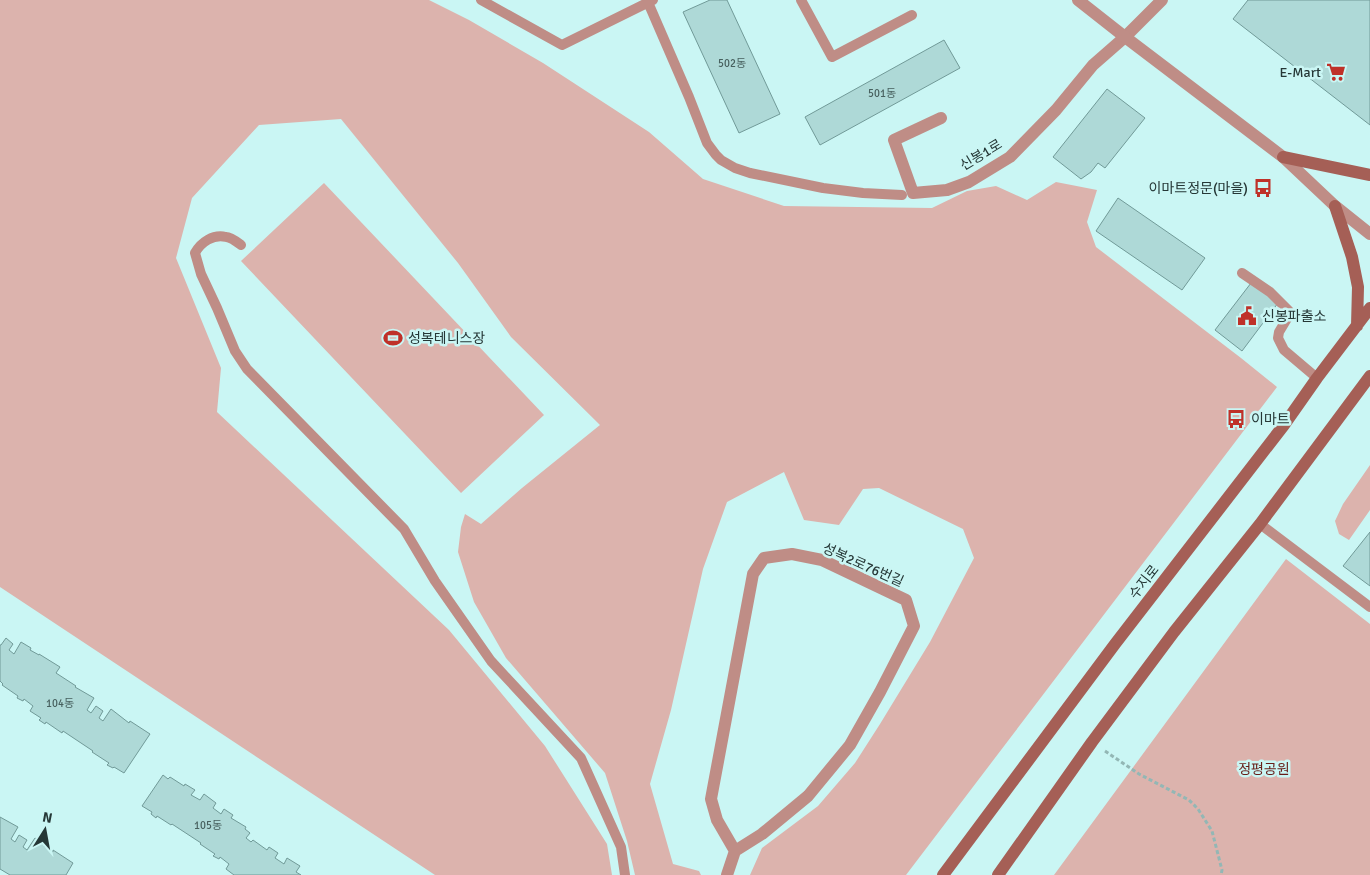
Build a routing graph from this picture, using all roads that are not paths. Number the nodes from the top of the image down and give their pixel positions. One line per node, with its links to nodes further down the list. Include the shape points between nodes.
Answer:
1 (480, 0): 5 (lane, via 562,45)
2 (801, 0): 6 (lane, via 832,57)
3 (1078, 0): 7 (street)
4 (1162, 0): 7 (street, 신봉1로)
5 (650, 1): 11 (lane, via 707,143 721,160 750,173 823,188)
6 (912, 15)
7 (1125, 37): 8 (street, 신봉1로, via 1093,65 1056,110 1010,157 969,182 947,190 913,193 894,140); 9 (street)
8 (941, 118)
9 (1283, 157): 10 (main road); 12 (street)
10 (1370, 175)
11 (902, 195)
12 (1335, 206): 13 (street); 17 (main road, via 1352,256 1358,287)
13 (1370, 234)
14 (241, 245): 23 (lane, via 228,236 215,237 200,244 195,253 200,274 246,370 404,529 435,581 491,661 580,758 621,847)
15 (1242, 273): 19 (lane, via 1270,292 1289,311 1278,338 1284,350)
16 (1370, 308): 17 (main road, 수지로)
17 (1357, 326): 19 (main road, 수지로)
18 (1370, 376): 20 (main road)
19 (1317, 378): 25 (main road, 수지로)
20 (1260, 524): 21 (lane); 26 (main road, via 1174,632)
21 (1370, 606)
22 (734, 851): 22 (street, 성복2로76번길, via 762,834 808,796 850,745 914,626 906,600 822,560 792,554 764,558 753,574 711,798 716,820); 24 (street)
23 (625, 875)
24 (726, 875)
25 (943, 875)
26 (998, 875)

